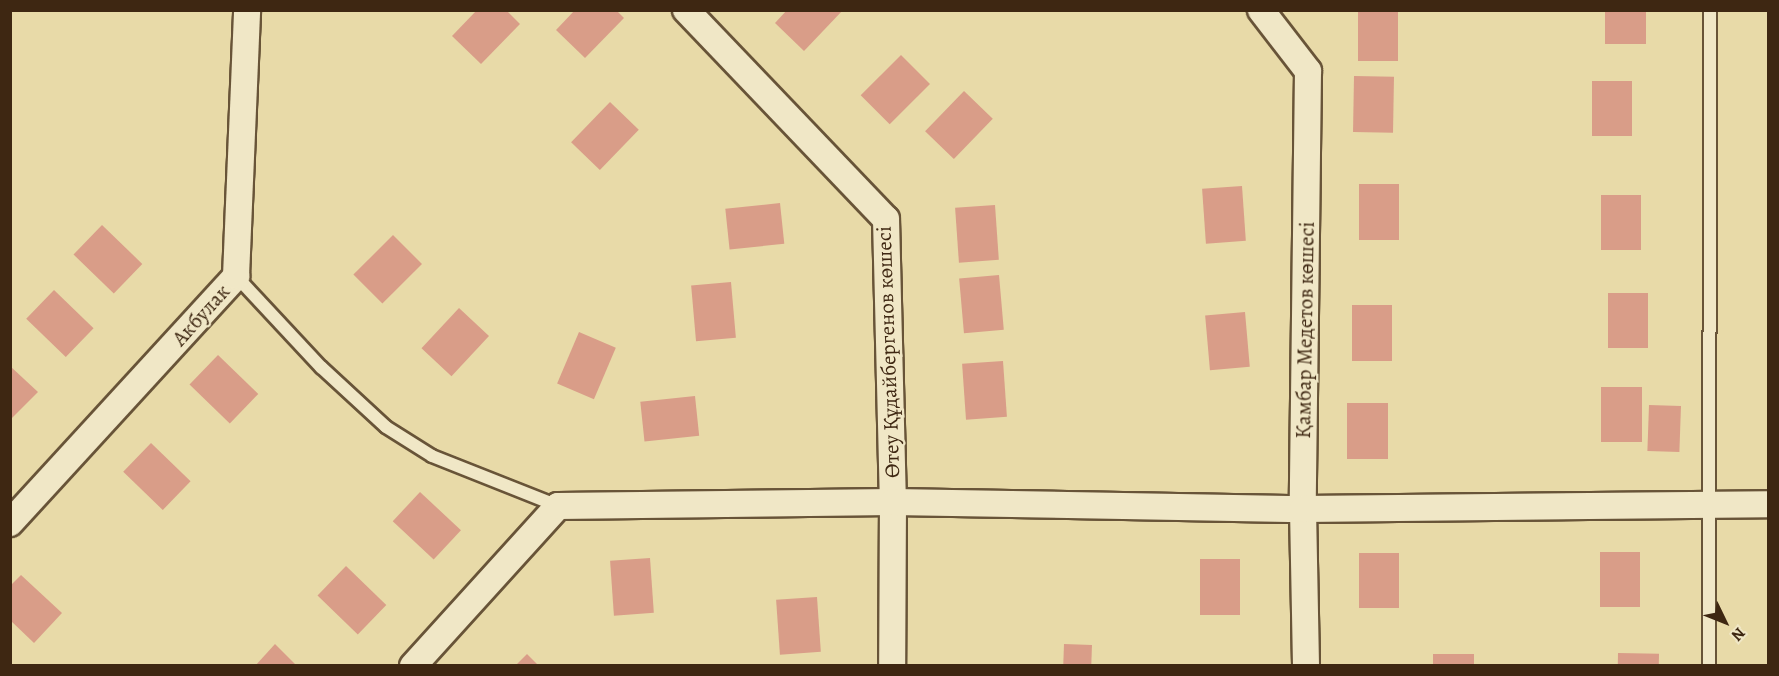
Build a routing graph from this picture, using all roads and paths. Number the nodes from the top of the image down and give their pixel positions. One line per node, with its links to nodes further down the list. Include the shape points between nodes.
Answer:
1 (247, 10): 5 (street, Акбулак)
2 (686, 10): 6 (street, Өтеу Құдайбергенов көшесі, via 886,219)
3 (1261, 10): 10 (street, Қамбар Медетов көшесі, via 1308,71)
4 (1710, 10): 7 (lane)
5 (236, 276): 9 (lane, via 321,367 386,427 432,456); 11 (street, Акбулак)
6 (893, 502): 9 (street); 10 (street); 13 (street, Өтеу Құдайбергенов көшесі)
7 (1709, 504): 8 (street); 10 (street); 15 (lane)
8 (1768, 504)
9 (558, 506): 12 (street)
10 (1303, 508): 14 (street, Қамбар Медетов көшесі)
11 (10, 523)
12 (413, 666)
13 (892, 666)
14 (1306, 666)
15 (1709, 666)

